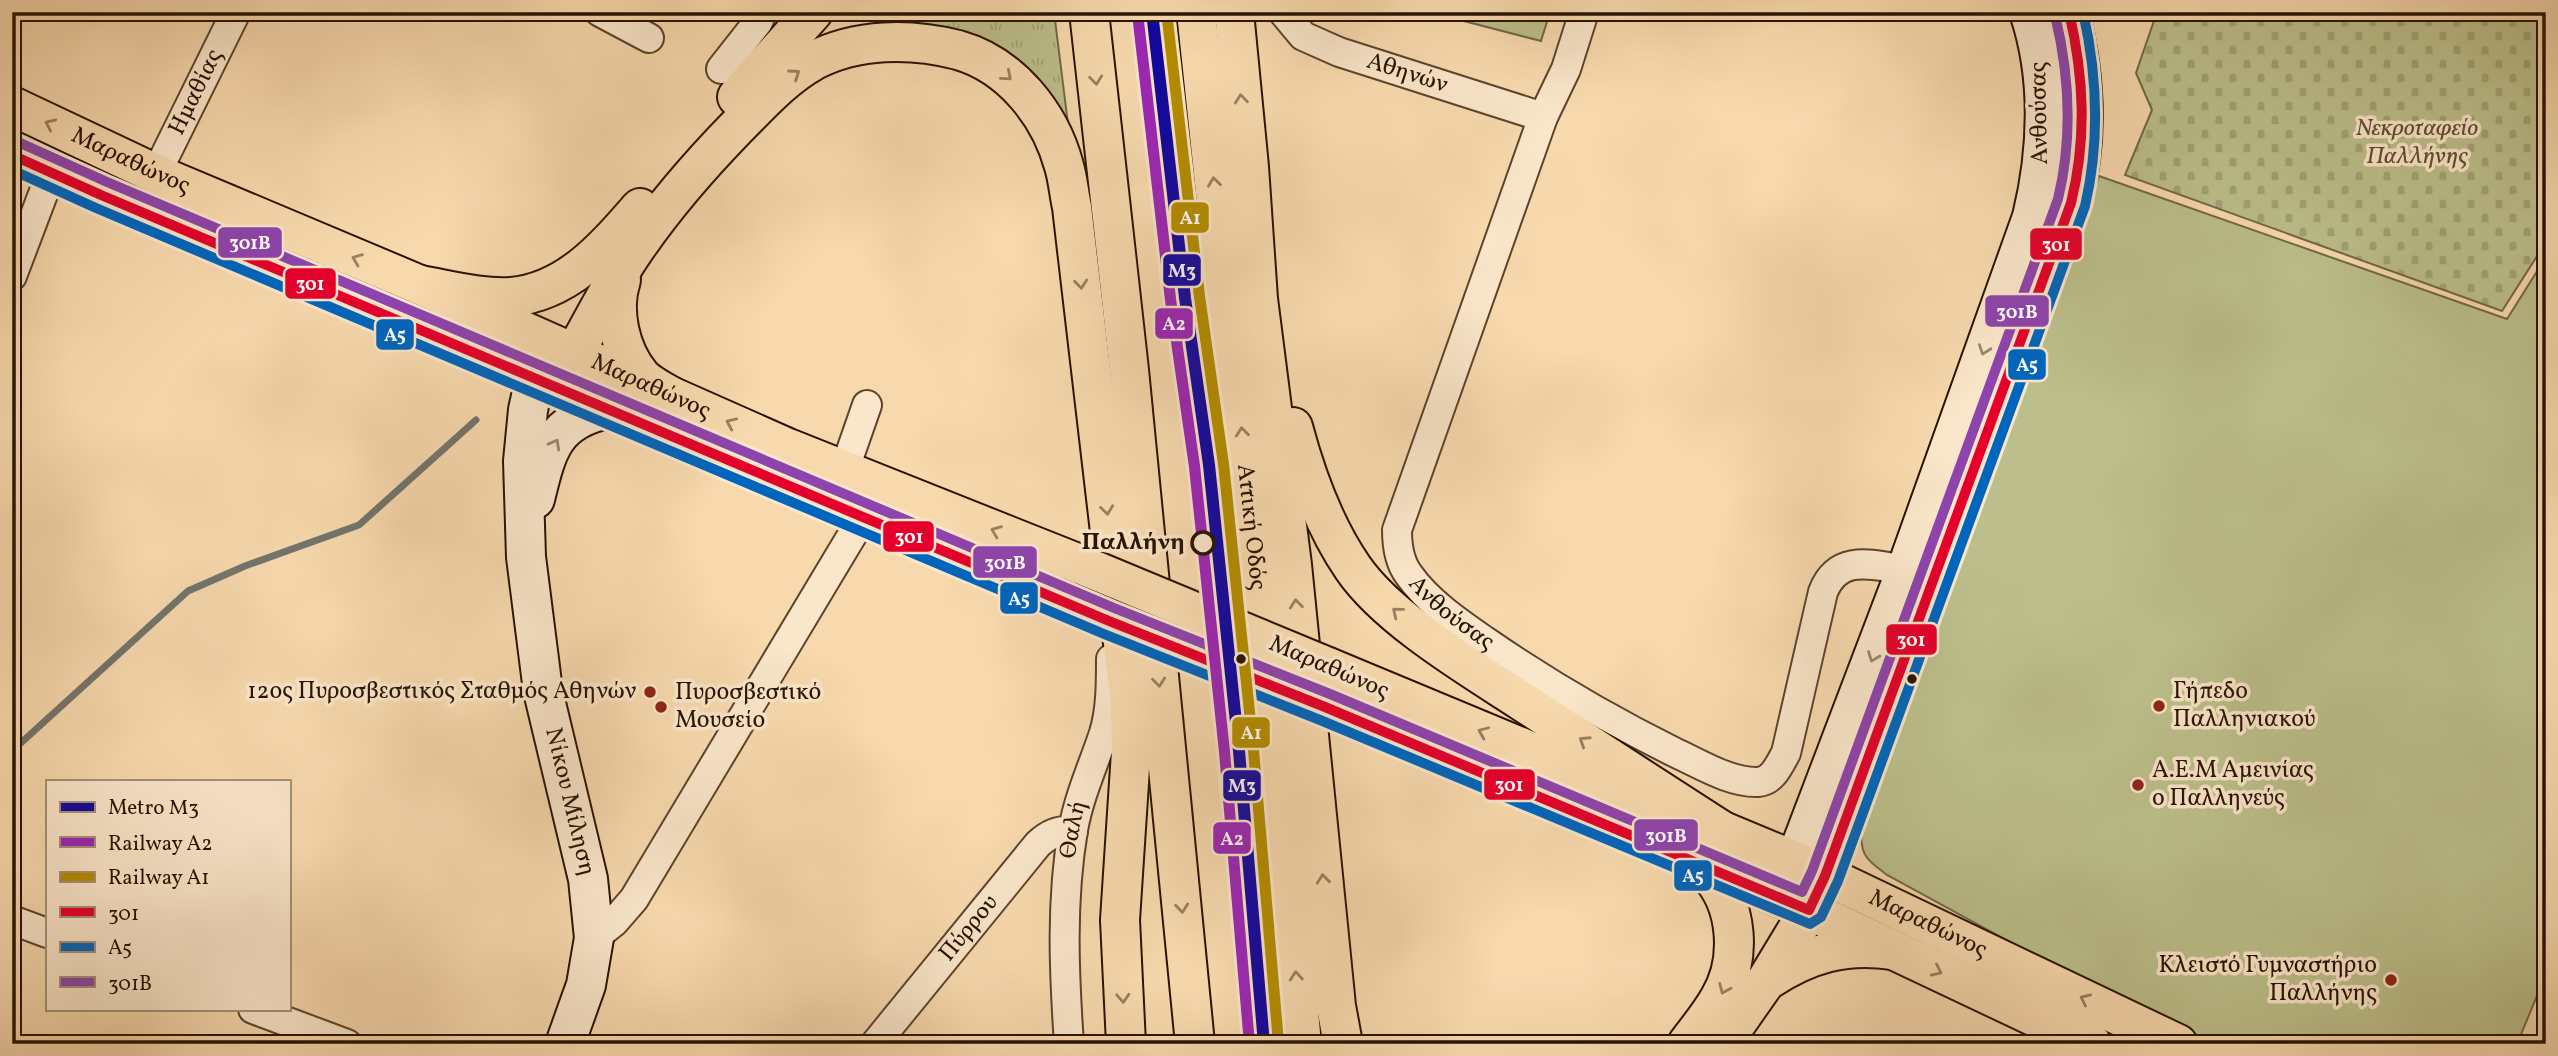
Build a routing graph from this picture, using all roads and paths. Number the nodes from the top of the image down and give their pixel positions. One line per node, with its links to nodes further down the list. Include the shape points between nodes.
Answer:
1 (236, 12): 19 (street, Ημαθίας)
2 (600, 12): 12 (street)
3 (762, 12): 13 (street)
4 (813, 12): 20 (main road)
5 (1089, 12): 48 (main road, one-way to 48)
6 (1196, 12): 49 (main road, Αττική Οδός, one-way to 6)
7 (1234, 12): 17 (main road, one-way to 7)
8 (1283, 12): 15 (street, Αθηνών, via 1303,36 1339,52)
9 (1584, 12): 15 (street, Ανθούσας, via 1566,69)
10 (2029, 12): 30 (street, Ανθούσας, one-way to 30, via 2043,76 2041,178 2032,216)
11 (2069, 12): 35 (street, Ανθούσας, via 2082,73 2079,177 2065,223)
12 (649, 38)
13 (721, 69)
14 (12, 106): 19 (main road, Μαραθώνος, one-way to 14)
15 (1543, 117): 30 (street, Ανθούσας, via 1397,530 1397,548 1408,574 1461,625 1595,710 1725,775 1761,782 1774,774 1786,753 1829,578 1842,568 1858,565)
16 (12, 155): 18 (main road, Μαραθώνος)
17 (1249, 167): 33 (main road, one-way to 17, via 1468,666 1380,598 1354,569 1330,528 1304,467 1286,397); 50 (main road, one-way to 17, via 1292,565 1258,299)
18 (51, 173): 21 (street); 23 (main road, Μαραθώνος)
19 (156, 174): 22 (main road, Μαραθώνος, one-way to 19)
20 (622, 246): 22 (main road, via 556,284 520,295 484,295); 23 (main road); 24 (main road, via 619,330 631,362 643,378); 47 (main road, one-way to 47, via 787,79 839,51 899,41 970,54 1001,70 1028,96 1049,128 1064,165 1072,208 1130,703 1120,920)
21 (12, 276)
22 (420, 285): 23 (main road, Μαραθώνος)
23 (555, 366): 24 (main road, Μαραθώνος); 26 (main road, Μαραθώνος); 29 (street, Νίκου Μίληση, via 528,410 523,461)
24 (674, 398): 27 (main road, Μαραθώνος, one-way to 24)
25 (867, 405): 27 (street)
26 (607, 409): 28 (main road, Μαραθώνος); 29 (street, Νίκου Μίληση, one-way to 26, via 539,482 555,440 577,417)
27 (844, 471): 33 (main road, Μαραθώνος, one-way to 27, bridge)
28 (863, 517): 31 (main road, Μαραθώνος); 39 (street, via 634,899)
29 (526, 556): 39 (street, Νίκου Μίληση, via 543,691 588,879)
30 (1906, 570): 35 (street, Ανθούσας, one-way to 35)
31 (1109, 621): 32 (street, Θαλή, via 1111,684 1104,732); 34 (main road, Μαραθώνος, bridge)
32 (1073, 831): 45 (street, Πύρρου, via 1049,834 1038,844); 46 (street, Θαλή, via 1063,941)
33 (1724, 832): 35 (main road, Μαραθώνος)
34 (1689, 858): 36 (main road, Μαραθώνος); 51 (main road, one-way to 51, via 1707,871 1720,891 1733,924 1734,944 1720,999)
35 (1810, 868): 36 (street, Ανθούσας); 54 (main road, Μαραθώνος, one-way to 35)
36 (1795, 904): 40 (main road, Μαραθώνος); 41 (main road)
37 (12, 920): 38 (street)
38 (46, 933)
39 (594, 938): 44 (street, Νίκου Μίληση, via 586,985)
40 (1892, 950): 41 (main road, via 1863,947 1825,952); 53 (main road, Μαραθώνος, one-way to 53)
41 (1766, 981): 52 (main road)
42 (256, 1010): 43 (street)
43 (347, 1044)
44 (565, 1044)
45 (875, 1044)
46 (1069, 1044)
47 (1126, 1044)
48 (1195, 1044)
49 (1302, 1044)
50 (1343, 1044)
51 (1687, 1044)
52 (1722, 1044)
53 (2092, 1044)
54 (2178, 1044)

